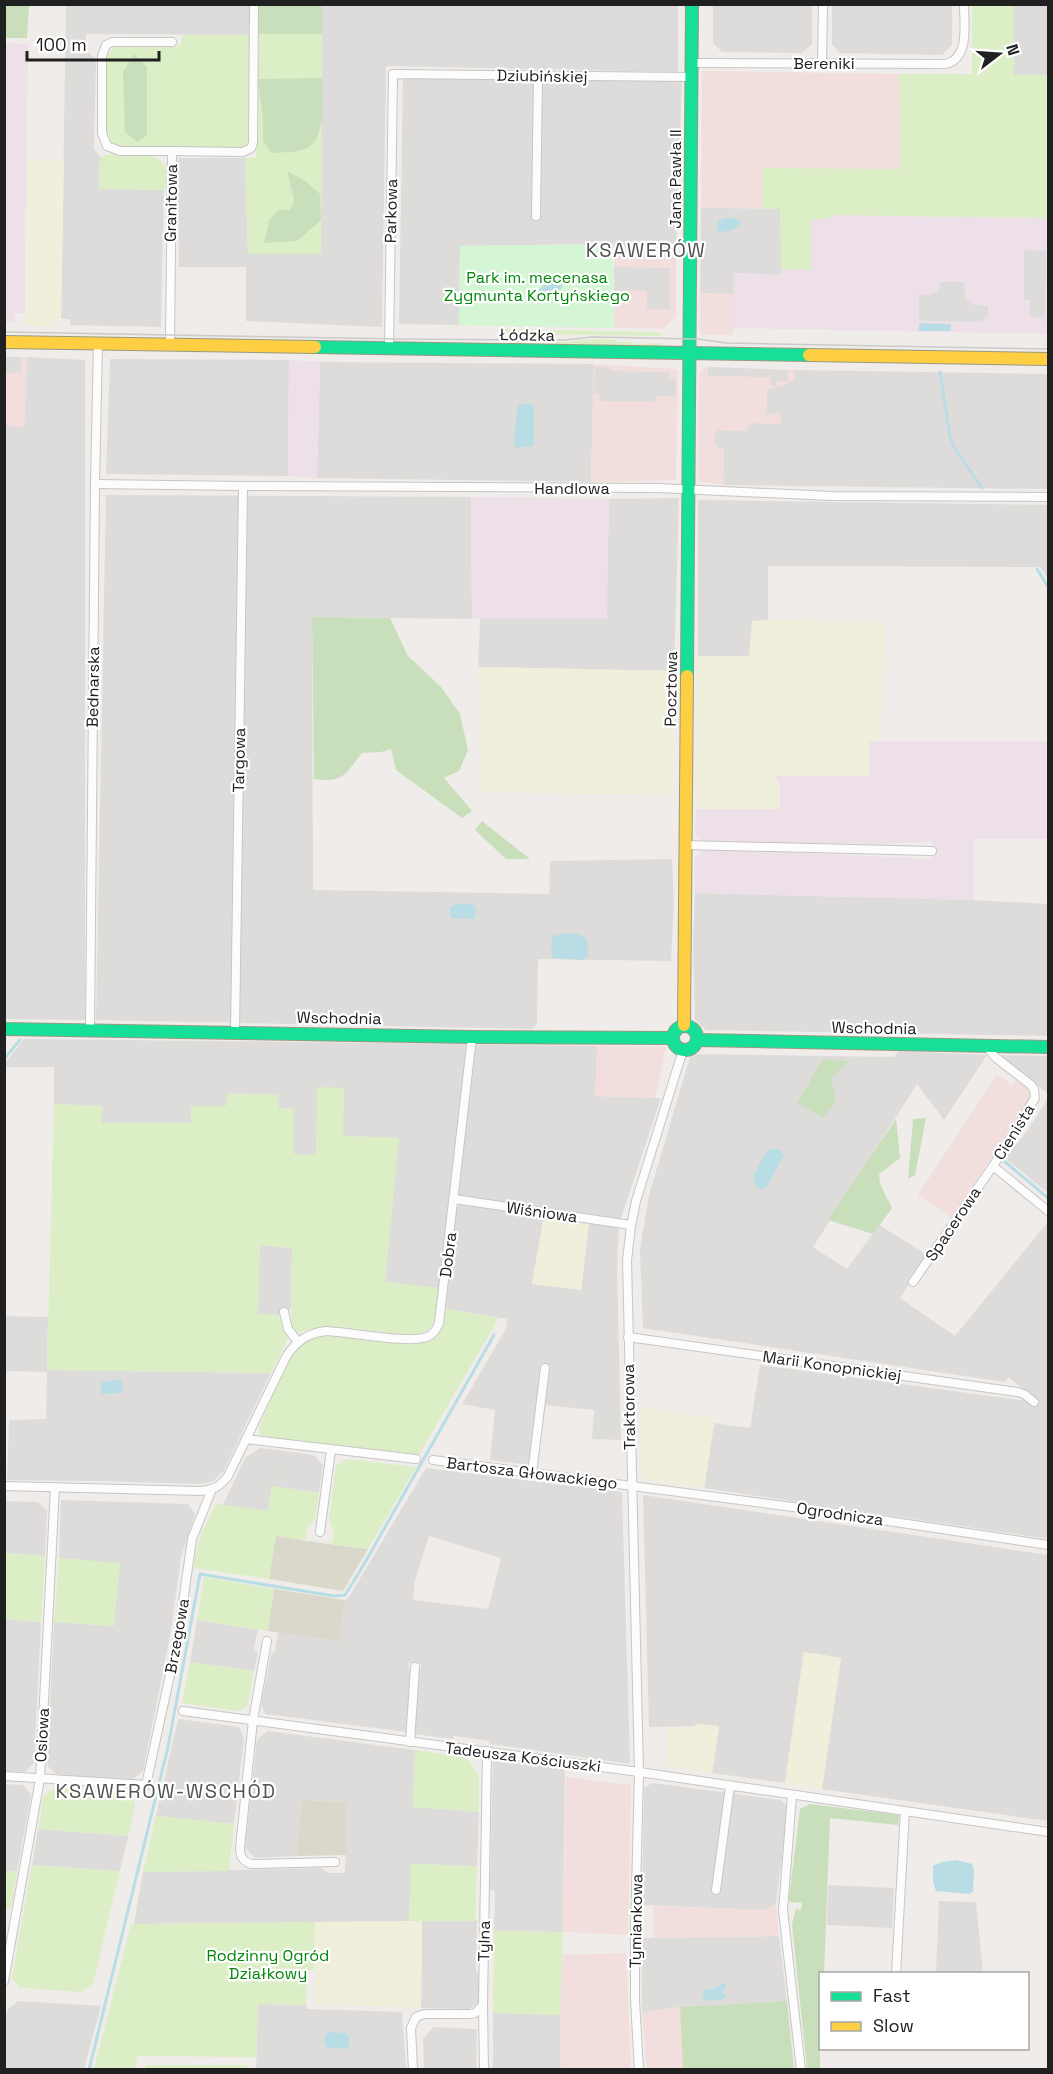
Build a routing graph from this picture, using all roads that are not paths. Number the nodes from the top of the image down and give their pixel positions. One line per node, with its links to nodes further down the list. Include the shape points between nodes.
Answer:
1 (254, 4): 11 (street, via 251,148 243,152)
2 (692, 4): 6 (street, Jana Pawła II)
3 (823, 4): 7 (street)
4 (964, 4): 7 (street, Bereniki, via 963,46 950,63)
5 (172, 42): 11 (street, Granitowa, via 106,45 102,56 102,122 104,141 113,149)
6 (692, 63): 7 (street, Bereniki); 10 (street, Jana Pawła II)
7 (822, 63)
8 (393, 74): 9 (street, Dziubińskiej); 16 (street, Parkowa)
9 (538, 76): 10 (street, Dziubińskiej); 12 (street)
10 (692, 78): 17 (street, Jana Pawła II)
11 (172, 152): 15 (street, Granitowa)
12 (536, 216)
13 (4, 342): 14 (street, Łódzka)
14 (98, 344): 15 (street, Łódzka); 19 (street, Bednarska)
15 (170, 345): 16 (street, Łódzka)
16 (389, 348): 17 (street, Łódzka)
17 (690, 354): 18 (street, Łódzka); 21 (street, Pocztowa)
18 (1048, 359)
19 (95, 483): 20 (street, Handlowa); 27 (street, Bednarska)
20 (243, 486): 21 (street, Handlowa); 28 (street, Targowa)
21 (689, 489): 22 (street, Handlowa); 23 (street, Pocztowa)
22 (1048, 497)
23 (686, 845): 24 (street); 25 (street, Pocztowa)
24 (932, 851)
25 (684, 1025): 30 (street, via 676,1029); 31 (street, via 694,1029)
26 (4, 1029): 27 (street, Wschodnia)
27 (90, 1030): 28 (street, Wschodnia)
28 (235, 1033): 29 (street, Wschodnia)
29 (472, 1037): 30 (street, Wschodnia); 36 (street, Dobra)
30 (673, 1038): 34 (street)
31 (698, 1040): 32 (street, Wschodnia); 34 (street, via 693,1048)
32 (987, 1047): 33 (street, Wschodnia); 35 (street, Cienista, via 1031,1085 1035,1094)
33 (1048, 1047)
34 (683, 1050): 38 (street, Traktorowa)
35 (993, 1166): 37 (street, Cienista); 39 (street, Spacerowa)
36 (454, 1199): 38 (street, Wiśniowa); 42 (street, Dobra, via 439,1323 433,1333 406,1339 326,1331)
37 (1048, 1211)
38 (631, 1225): 41 (street, Traktorowa, via 627,1260)
39 (913, 1282)
40 (284, 1312): 42 (street, via 288,1329)
41 (628, 1337): 44 (street, Marii Konopnickiej, via 1017,1392); 50 (street, Traktorowa)
42 (298, 1342): 45 (street, via 286,1357)
43 (545, 1368): 49 (street)
44 (1034, 1402)
45 (246, 1439): 46 (street); 53 (street, via 228,1476)
46 (331, 1450): 47 (street); 54 (street)
47 (416, 1459)
48 (433, 1460): 49 (street, Bartosza Głowackiego)
49 (532, 1473): 50 (street, Bartosza Głowackiego)
50 (631, 1485): 55 (street, Ogrodnicza); 62 (street, Traktorowa)
51 (4, 1486): 52 (street)
52 (55, 1487): 53 (street); 64 (street, Osiowa)
53 (212, 1489): 64 (street, Brzegowa, via 192,1539 178,1638 146,1785)
54 (320, 1533)
55 (1048, 1545)
56 (267, 1641): 59 (street)
57 (415, 1667): 60 (street)
58 (183, 1711): 59 (street, Tadeusza Kościuszki)
59 (253, 1720): 60 (street, Tadeusza Kościuszki); 69 (street, via 241,1856 251,1864)
60 (410, 1742): 61 (street, Tadeusza Kościuszki)
61 (487, 1751): 62 (street, Tadeusza Kościuszki); 73 (street, Tylna)
62 (639, 1772): 65 (street, Tadeusza Kościuszki); 76 (street, Tymiankowa, via 635,1943)
63 (4, 1776): 64 (street)
64 (40, 1779): 72 (street, Osiowa)
65 (730, 1786): 66 (street, Tadeusza Kościuszki); 70 (street)
66 (792, 1795): 67 (street, Tadeusza Kościuszki); 77 (street, via 783,1910)
67 (905, 1811): 68 (street, Tadeusza Kościuszki); 71 (street)
68 (1048, 1832)
69 (335, 1862)
70 (716, 1890)
71 (896, 1972)
72 (4, 1981)
73 (483, 2005): 74 (street, via 471,2014 416,2017 411,2028); 75 (street, Tylna)
74 (413, 2070)
75 (484, 2070)
76 (639, 2070)
77 (801, 2070)

